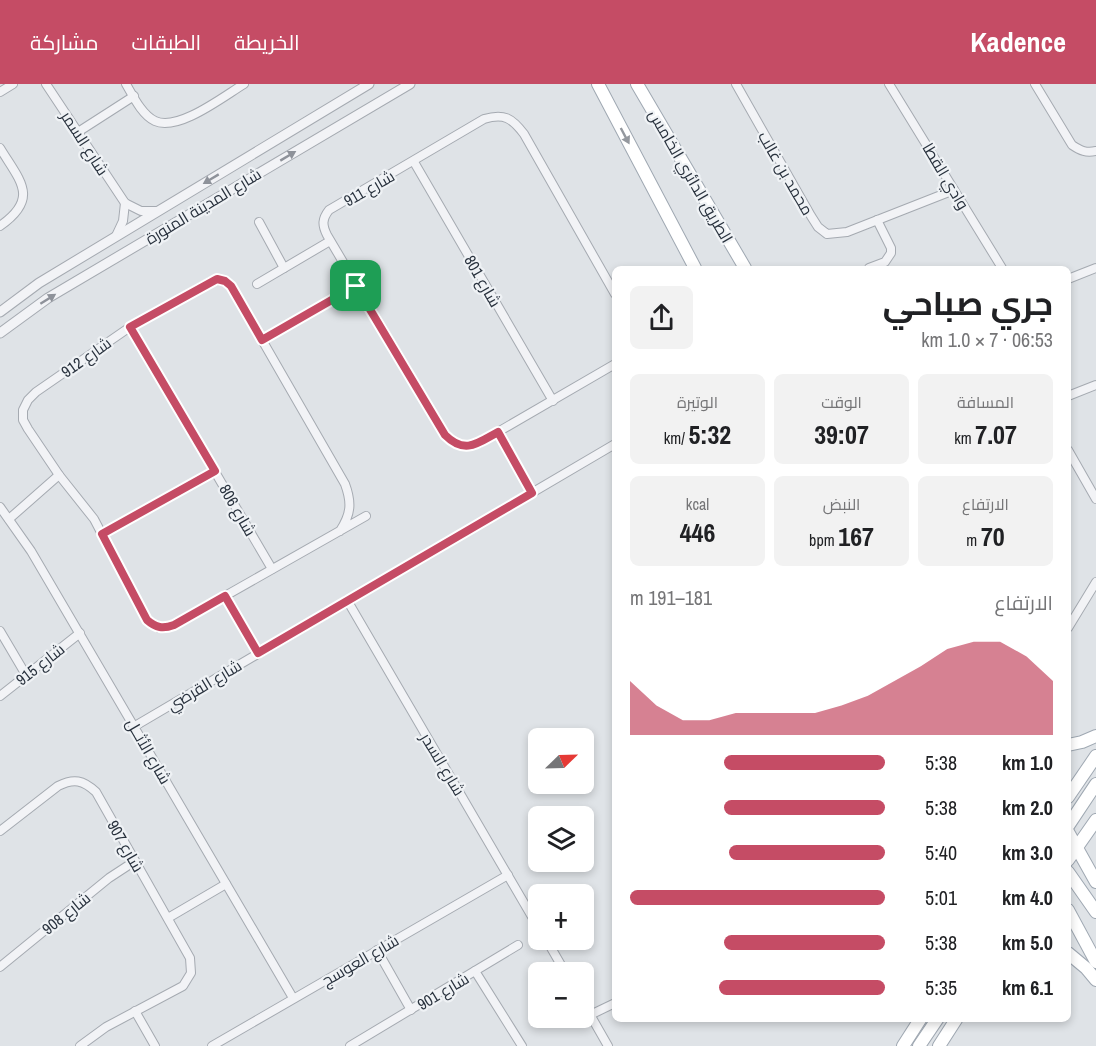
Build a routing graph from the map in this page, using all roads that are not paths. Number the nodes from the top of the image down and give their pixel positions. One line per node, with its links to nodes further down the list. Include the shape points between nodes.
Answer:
1 (13, 84): 12 (street)
2 (46, 84): 14 (street, شارع السمر)
3 (126, 84): 13 (street)
4 (244, 84): 13 (street, via 174,123 164,124 147,116)
5 (369, 84): 20 (street, شارع المدينة المنورة, one-way to 20)
6 (410, 84): 38 (street, شارع المدينة المنورة, one-way to 6, via 57,293)
7 (598, 84): 26 (main road, one-way to 26)
8 (637, 84): 27 (main road, الطريق الدائري الخامس)
9 (736, 84): 21 (street, محمد بن غالب, via 818,227 827,234 837,234)
10 (889, 84): 18 (street, وادي القطا)
11 (1035, 84): 16 (street, via 1072,145)
12 (0, 92)
13 (134, 96): 14 (street)
14 (78, 132): 19 (street, شارع السمر)
15 (0, 148): 23 (street, via 19,180 24,200 19,210)
16 (1096, 151)
17 (414, 162): 25 (street, شارع 911, via 329,210 323,228); 35 (street, شارع 911, via 484,120 506,117 516,123); 43 (street, شارع 801)
18 (954, 190): 21 (street, محمد بن غالب); 29 (street, وادي القطا)
19 (125, 203): 20 (street, via 141,211); 24 (street)
20 (158, 211): 24 (street, شارع المدينة المنورة)
21 (877, 220): 28 (street, via 891,253 885,262)
22 (259, 222): 30 (street)
23 (0, 226)
24 (116, 237): 36 (street, شارع المدينة المنورة, via 39,283)
25 (330, 241): 30 (street); 34 (street, شارع 911)
26 (694, 266)
27 (744, 266)
28 (874, 266)
29 (1001, 266)
30 (284, 268): 33 (street)
31 (1096, 268): 32 (street)
32 (1071, 278)
33 (257, 284)
34 (356, 286): 39 (street); 44 (street, شارع 911, via 445,435 464,446)
35 (612, 289)
36 (0, 312)
37 (130, 327): 39 (street, شارع 912, via 217,279 231,286); 47 (street, شارع 806); 48 (street, شارع 912, via 36,392 23,410 23,420)
38 (0, 333)
39 (262, 340): 54 (street, شارع 912, via 345,484 350,514)
40 (612, 366): 43 (street, شارع 911)
41 (1096, 384): 42 (street)
42 (1071, 395)
43 (553, 401): 44 (street, شارع 911)
44 (498, 432): 49 (street)
45 (612, 446): 49 (street, شارع القرضي)
46 (1071, 455): 50 (street)
47 (215, 471): 55 (street); 56 (street, شارع 806)
48 (59, 475): 53 (street); 55 (street, شارع 912)
49 (532, 493): 59 (street, شارع القرضي)
50 (1096, 499)
51 (0, 507): 53 (street, شارع الأثــل)
52 (366, 516): 54 (street, شارع 912)
53 (9, 519): 62 (street, شارع الأثــل)
54 (340, 531): 56 (street, شارع 912)
55 (102, 534): 58 (street, شارع 912, via 152,625 174,625)
56 (272, 569): 58 (street, شارع 912)
57 (1096, 582): 60 (street)
58 (225, 596): 63 (street)
59 (347, 600): 63 (street, شارع القرضي); 77 (street, شارع السدر)
60 (1071, 623)
61 (0, 631): 64 (street)
62 (80, 633): 64 (street, شارع 915); 66 (street, شارع الأثــل)
63 (258, 653): 66 (street, شارع القرضي)
64 (26, 675): 65 (street, شارع 915)
65 (0, 696)
66 (135, 726): 80 (street, شارع الأثــل)
67 (1096, 736): 68 (main road)
68 (1071, 744)
69 (1096, 756): 71 (main road)
70 (1096, 784): 73 (main road)
71 (1071, 793)
72 (1096, 820): 75 (main road)
73 (1071, 822)
74 (0, 831): 76 (street, شارع 907, via 58,786 78,781 96,792)
75 (1072, 847): 79 (main road)
76 (135, 861): 84 (street, شارع 907); 89 (street, شارع 908)
77 (508, 875): 81 (street, شارع السدر); 86 (street, شارع العوسج)
78 (1071, 876): 82 (main road)
79 (1096, 882)
80 (226, 884): 84 (street); 92 (street, شارع الأثــل)
81 (528, 910)
82 (1096, 912)
83 (1071, 916): 88 (main road)
84 (168, 918): 95 (street, شارع 907, via 190,958 191,973 183,986)
85 (518, 945): 90 (street, شارع 901)
86 (377, 950): 92 (street, شارع العوسج); 94 (street, شارع 901)
87 (1071, 956): 91 (main road)
88 (1096, 962)
89 (0, 967)
90 (475, 971): 94 (street, شارع 901); 105 (street)
91 (1096, 980)
92 (293, 998): 103 (street, شارع العوسج)
93 (612, 1004): 96 (street)
94 (411, 1010): 104 (street, شارع 901)
95 (135, 1011): 101 (street, شارع 907); 102 (street)
96 (594, 1013)
97 (594, 1022): 106 (street)
98 (918, 1022): 107 (main road)
99 (935, 1022): 108 (main road)
100 (954, 1022): 109 (main road)
101 (80, 1046)
102 (155, 1046)
103 (212, 1046)
104 (350, 1046)
105 (522, 1046)
106 (608, 1046)
107 (903, 1046)
108 (920, 1046)
109 (939, 1046)

